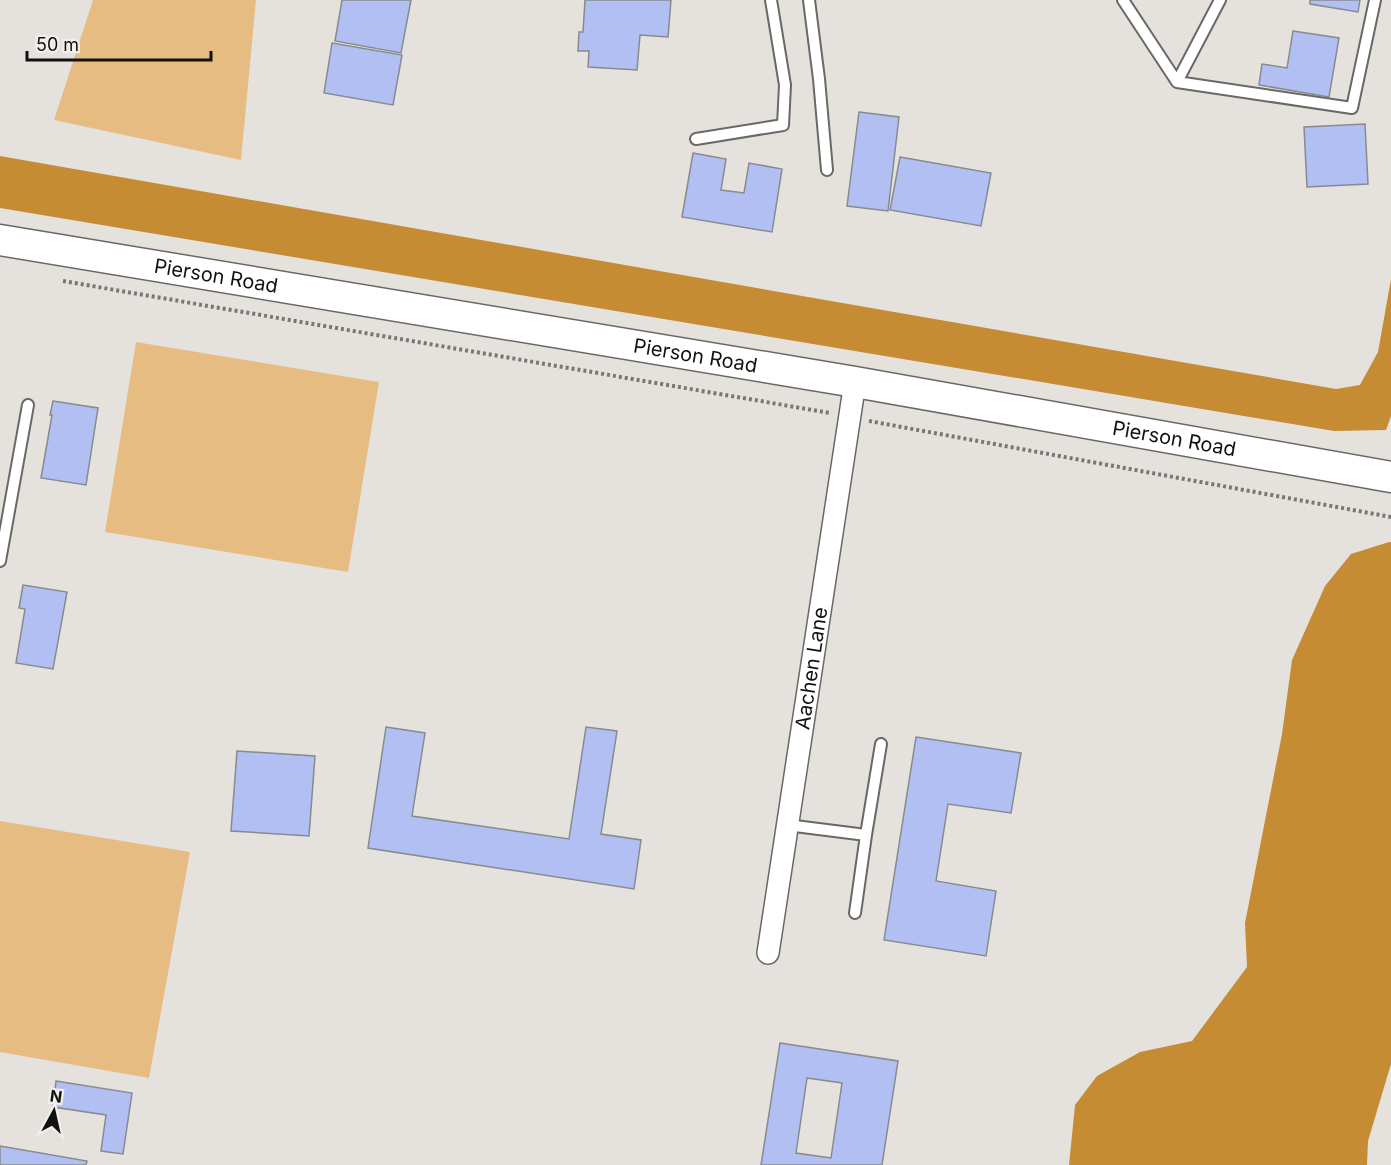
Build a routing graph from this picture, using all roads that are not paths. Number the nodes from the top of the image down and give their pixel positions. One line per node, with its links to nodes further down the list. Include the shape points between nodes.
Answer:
1 (771, 0): 7 (lane, via 785,85 783,125)
2 (809, 0): 8 (lane)
3 (1123, 0): 6 (lane)
4 (1220, 0): 6 (lane)
5 (1375, 0): 6 (lane, via 1352,108)
6 (1177, 82)
7 (696, 139)
8 (827, 170)
9 (0, 240): 10 (street, Pierson Road)
10 (855, 382): 12 (street, Pierson Road); 15 (street, Aachen Lane)
11 (28, 405): 13 (lane)
12 (1391, 477)
13 (0, 561)
14 (881, 744): 16 (lane)
15 (788, 825): 16 (lane); 18 (street, Aachen Lane)
16 (866, 835): 17 (lane)
17 (855, 913)
18 (768, 953)

